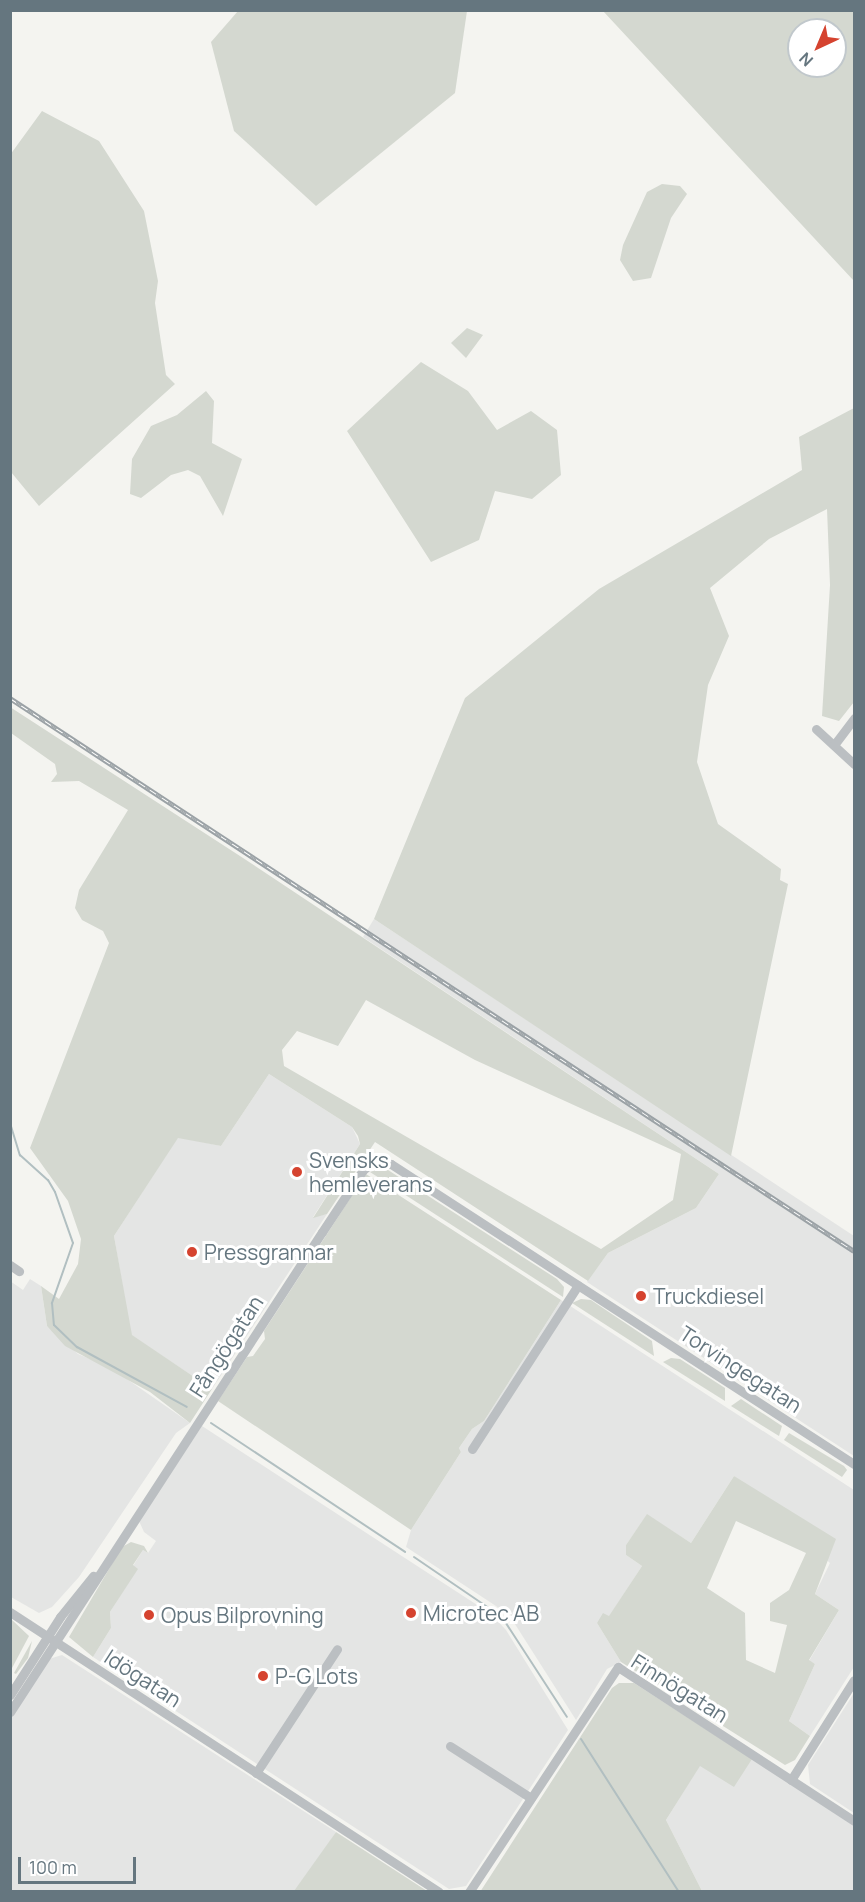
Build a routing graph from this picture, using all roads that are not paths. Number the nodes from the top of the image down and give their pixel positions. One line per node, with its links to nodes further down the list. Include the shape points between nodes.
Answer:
1 (855, 718): 3 (street)
2 (816, 729): 3 (street)
3 (834, 745): 4 (street)
4 (855, 764)
5 (378, 1160): 8 (street, Torvingegatan, via 391,1164); 11 (street, Fångögatan, via 363,1170)
6 (10, 1265): 7 (street)
7 (19, 1271)
8 (578, 1285): 9 (street); 10 (street, Torvingegatan)
9 (472, 1449)
10 (855, 1464)
11 (108, 1558): 13 (street, Fångögatan); 14 (street, Fångögatan)
12 (10, 1612): 13 (street, Idögatan)
13 (47, 1636): 14 (street, Idögatan); 17 (street, Fångögatan)
14 (56, 1642): 18 (street, Fångögatan); 20 (street, Idögatan)
15 (337, 1649): 20 (street)
16 (855, 1680): 21 (street)
17 (10, 1695)
18 (10, 1712)
19 (450, 1746): 22 (street)
20 (256, 1773): 24 (street, Idögatan)
21 (790, 1780): 22 (street, Finnögatan, via 618,1667); 23 (street, Finnögatan)
22 (531, 1798): 25 (street, Finnögatan)
23 (855, 1821)
24 (439, 1892)
25 (469, 1892)

